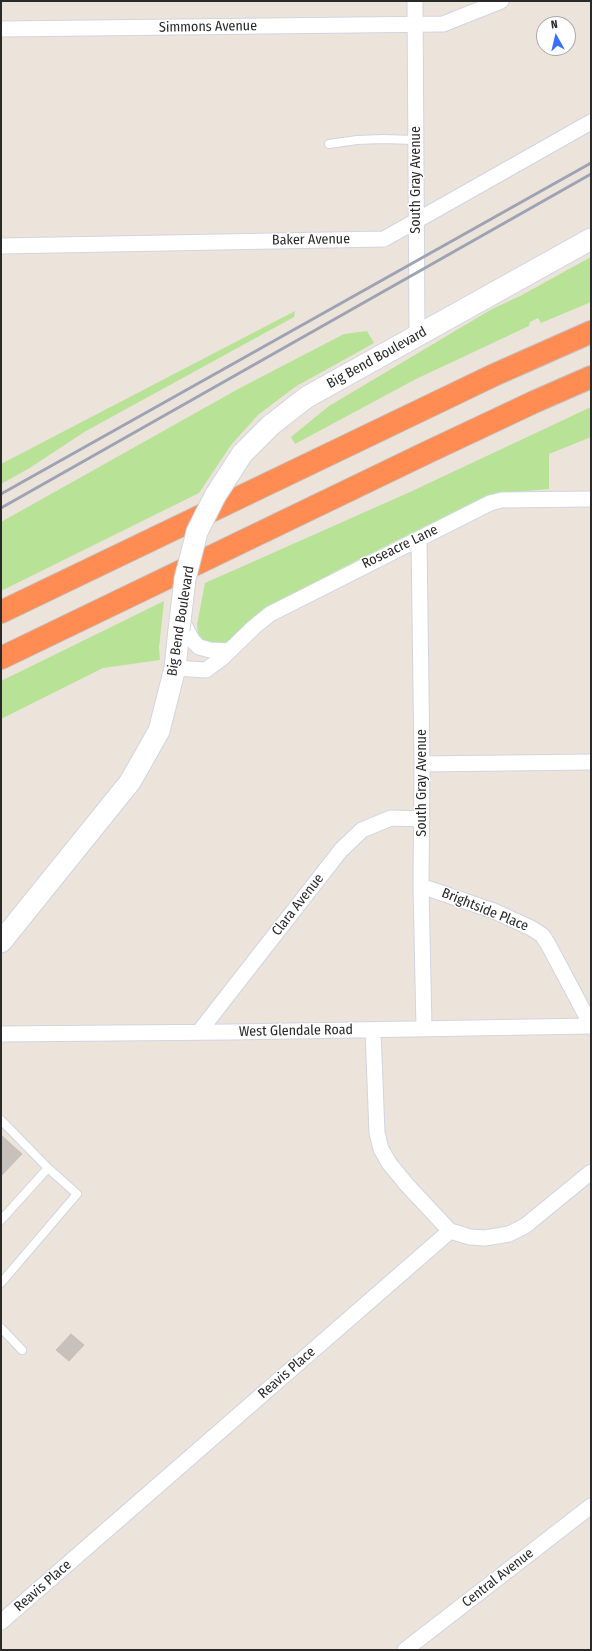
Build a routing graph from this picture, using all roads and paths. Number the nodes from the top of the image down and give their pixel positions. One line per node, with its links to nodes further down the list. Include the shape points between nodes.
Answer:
1 (415, 1): 3 (street, South Gray Avenue)
2 (501, 1): 3 (street, Simmons Avenue, via 443,24)
3 (415, 24): 4 (street, Simmons Avenue); 6 (street, South Gray Avenue)
4 (1, 29)
5 (591, 122): 8 (street, Baker Avenue)
6 (416, 140): 7 (lane, via 376,139); 8 (street, South Gray Avenue)
7 (329, 144)
8 (417, 221): 10 (street, Baker Avenue, via 384,238); 13 (street, South Gray Avenue)
9 (591, 239): 13 (main road, Big Bend Boulevard)
10 (1, 246)
11 (591, 324): 14 (highway)
12 (591, 332): 14 (highway)
13 (417, 335): 21 (main road, Big Bend Boulevard, bridge, via 307,397 271,425 242,454 215,496 197,532 185,579)
14 (559, 345): 20 (highway)
15 (591, 377): 17 (highway)
16 (591, 392): 17 (highway)
17 (534, 402): 23 (highway)
18 (591, 499): 19 (street, Roseacre Lane, via 502,500 490,503)
19 (419, 539): 22 (street, Roseacre Lane, via 270,614); 26 (street, South Gray Avenue)
20 (1, 612)
21 (179, 623): 22 (street, via 199,647); 24 (main road, Big Bend Boulevard)
22 (229, 651): 24 (street, Roseacre Lane, via 206,670)
23 (1, 658)
24 (175, 668): 29 (main road, Big Bend Boulevard, via 159,731 130,782)
25 (591, 762): 26 (street)
26 (422, 764): 27 (street, South Gray Avenue)
27 (422, 819): 28 (street, South Gray Avenue); 33 (street, Clara Avenue, via 391,818 362,830 341,850)
28 (421, 886): 30 (street, Brightside Place, via 494,911 542,935); 31 (street, South Gray Avenue)
29 (1, 942)
30 (591, 1025): 31 (street, West Glendale Road)
31 (424, 1028): 32 (street, West Glendale Road)
32 (373, 1030): 33 (street, West Glendale Road); 39 (street, via 377,1133 381,1149 388,1163)
33 (199, 1032): 34 (street, West Glendale Road)
34 (1, 1034)
35 (1, 1120): 36 (lane)
36 (48, 1168): 38 (lane); 40 (lane, via 78,1194)
37 (591, 1172): 39 (street, via 525,1226 509,1234 485,1238)
38 (1, 1220)
39 (450, 1231): 44 (street, Reavis Place)
40 (1, 1284)
41 (1, 1328): 42 (lane)
42 (22, 1350)
43 (591, 1506): 45 (street, Central Avenue)
44 (1, 1622)
45 (405, 1650)

